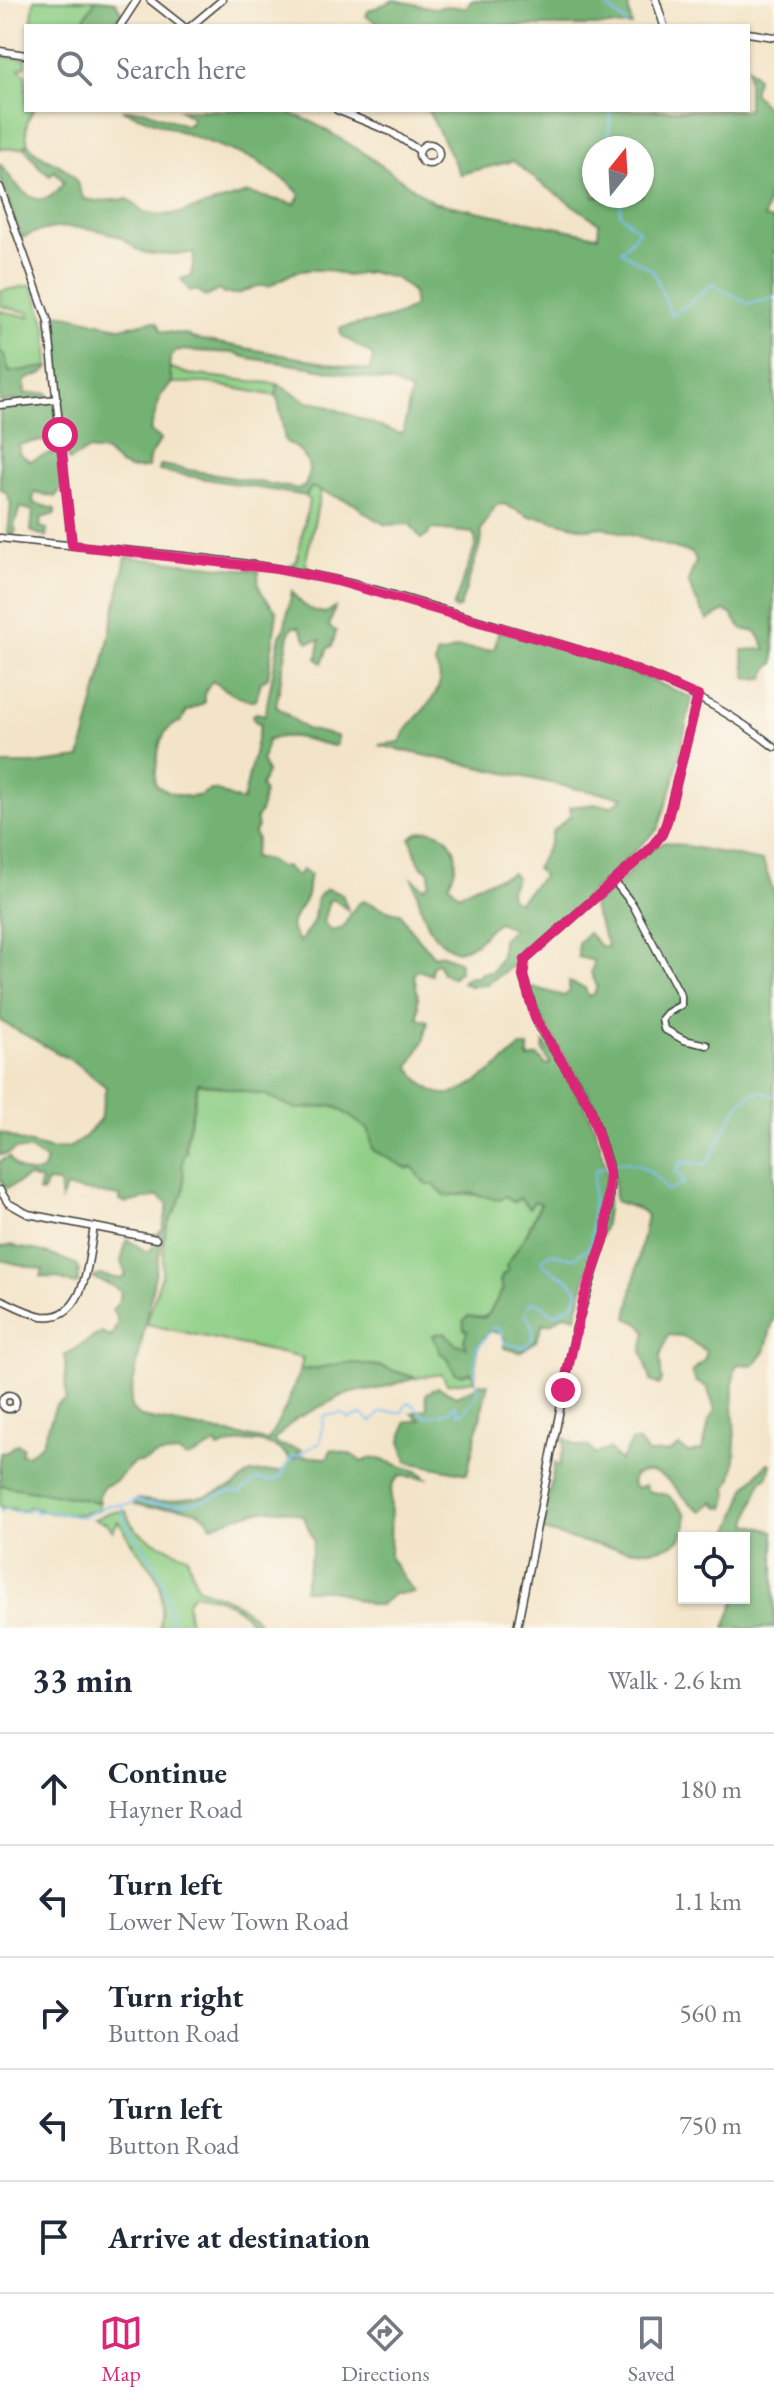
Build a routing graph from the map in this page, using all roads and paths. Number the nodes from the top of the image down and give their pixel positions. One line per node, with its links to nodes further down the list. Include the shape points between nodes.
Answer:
1 (137, 0): 5 (street)
2 (150, 0): 6 (street)
3 (222, 0): 7 (street)
4 (656, 0): 8 (street)
5 (121, 24)
6 (180, 24)
7 (193, 24)
8 (663, 24)
9 (750, 33): 10 (street)
10 (774, 37)
11 (0, 51): 12 (street)
12 (24, 55)
13 (342, 112): 14 (street, via 391,132)
14 (420, 151)
15 (0, 187): 16 (street, via 48,321)
16 (57, 399): 17 (street); 19 (street)
17 (0, 405)
18 (0, 538): 19 (street)
19 (72, 545): 20 (street, via 337,581 600,656)
20 (698, 696): 21 (street); 22 (street, via 662,834)
21 (774, 747)
22 (614, 881): 23 (street, via 633,905 681,996 681,1005 662,1019 664,1029); 28 (street, via 534,951 523,967 539,1028 590,1107 610,1186 606,1234 576,1328)
23 (707, 1045)
24 (0, 1190): 25 (street, via 20,1211)
25 (94, 1227): 26 (street); 27 (street, via 81,1290 68,1309 39,1315)
26 (156, 1239)
27 (0, 1299)
28 (517, 1628)

